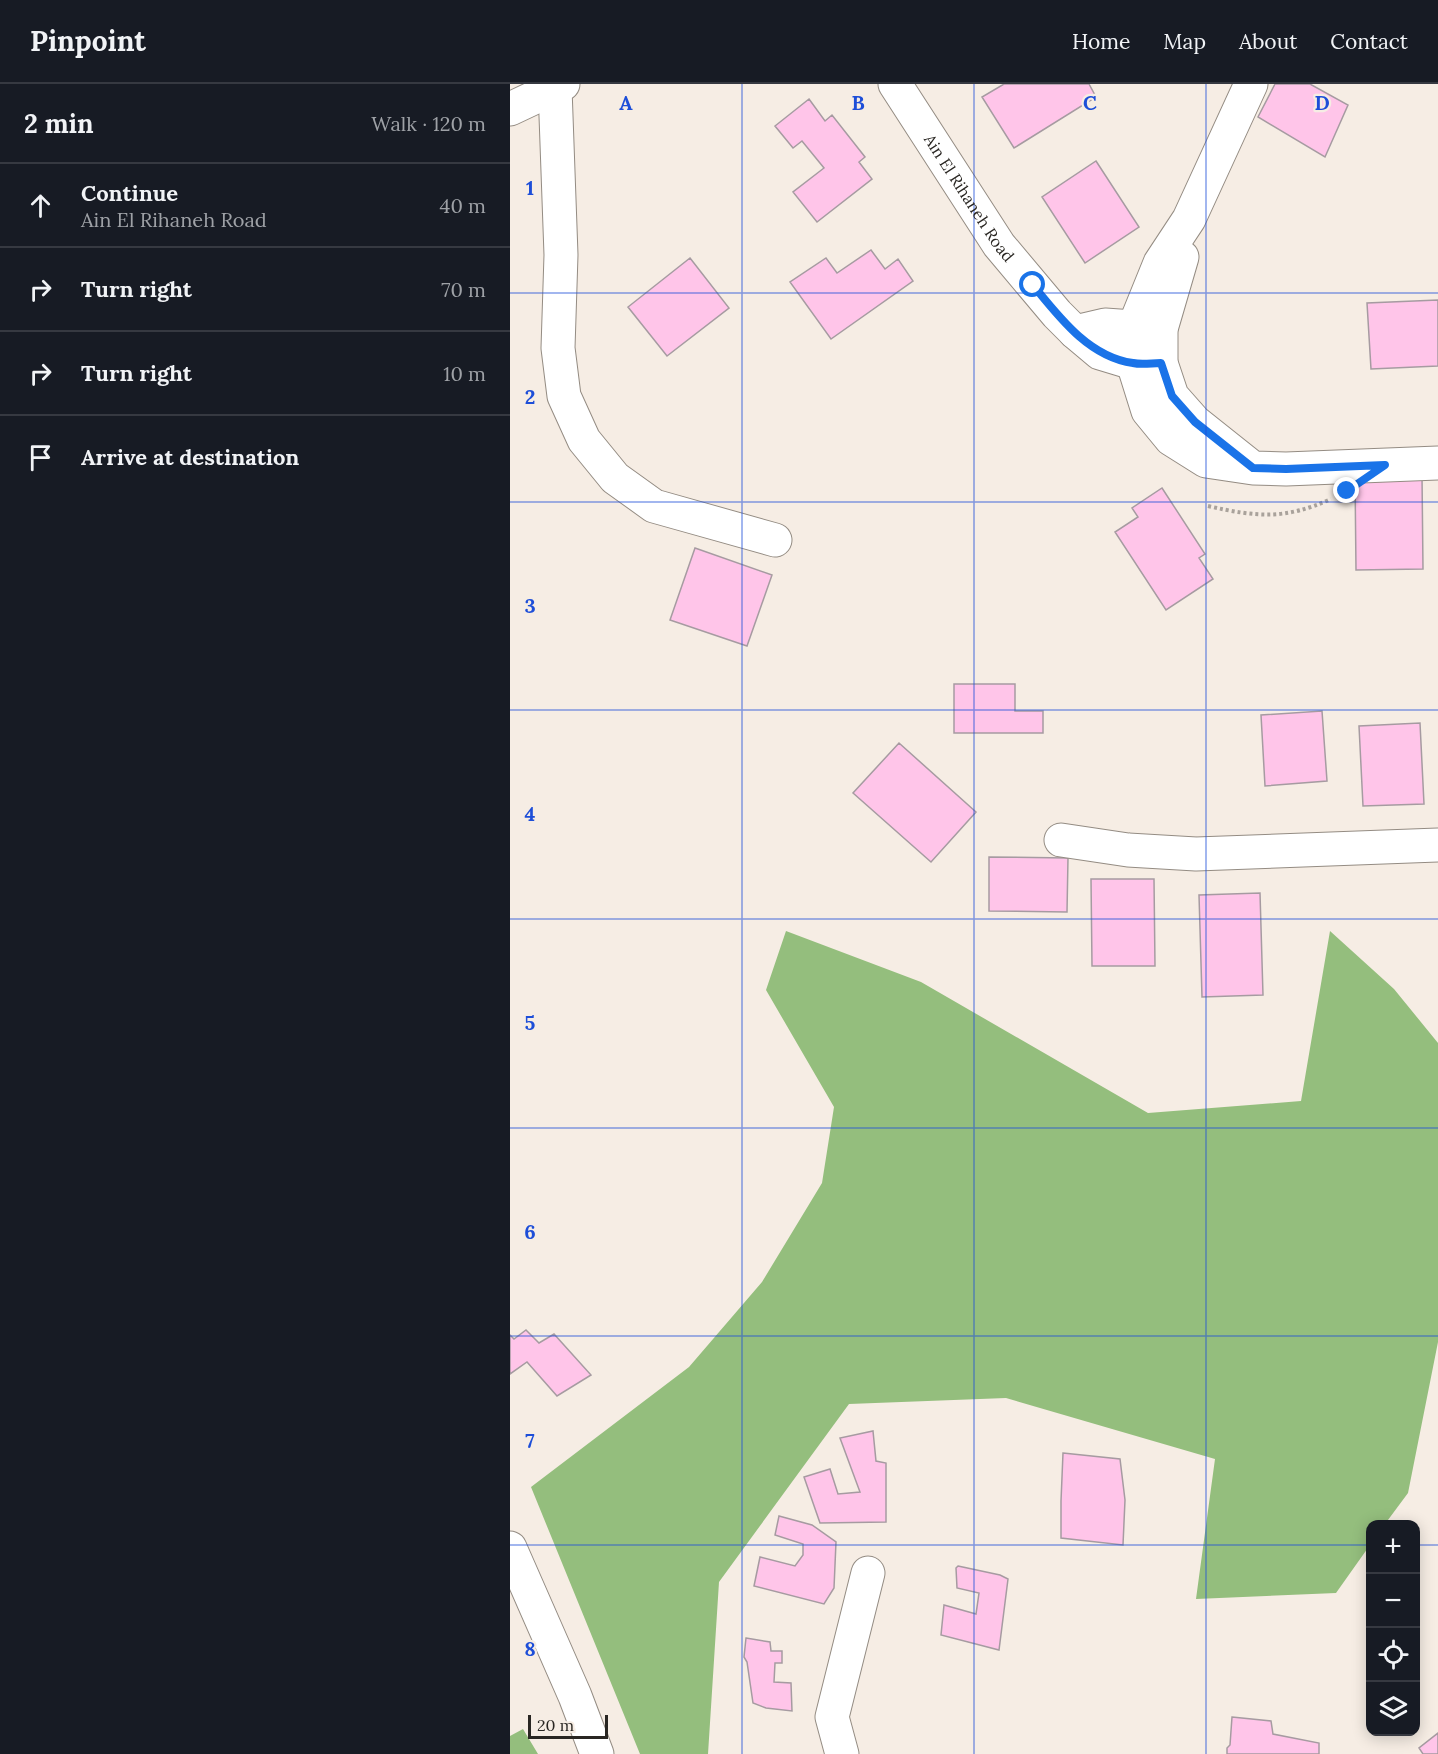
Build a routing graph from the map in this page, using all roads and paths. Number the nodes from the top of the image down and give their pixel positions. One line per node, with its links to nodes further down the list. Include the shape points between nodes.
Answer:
1 (895, 84): 6 (street, Ain El Rihaneh Road, via 999,245)
2 (1251, 84): 5 (street, via 1189,219 1160,263)
3 (559, 86): 4 (street); 11 (street, via 558,348 564,396 584,440 615,478 654,506)
4 (510, 109)
5 (1148, 328): 6 (street, via 1105,325); 7 (street)
6 (1075, 332): 7 (street, Ain El Rihaneh Road, via 1100,353)
7 (1147, 363): 8 (street, via 1148,411 1171,439 1206,461 1286,469)
8 (1438, 463)
9 (1337, 496): 10 (path, via 1290,513 1266,516)
10 (1208, 506)
11 (775, 540)
12 (1061, 840): 13 (street, via 1128,850 1196,854)
13 (1438, 844)
14 (510, 1548): 16 (street)
15 (868, 1573): 17 (street, via 832,1717)
16 (597, 1754)
17 (842, 1754)

